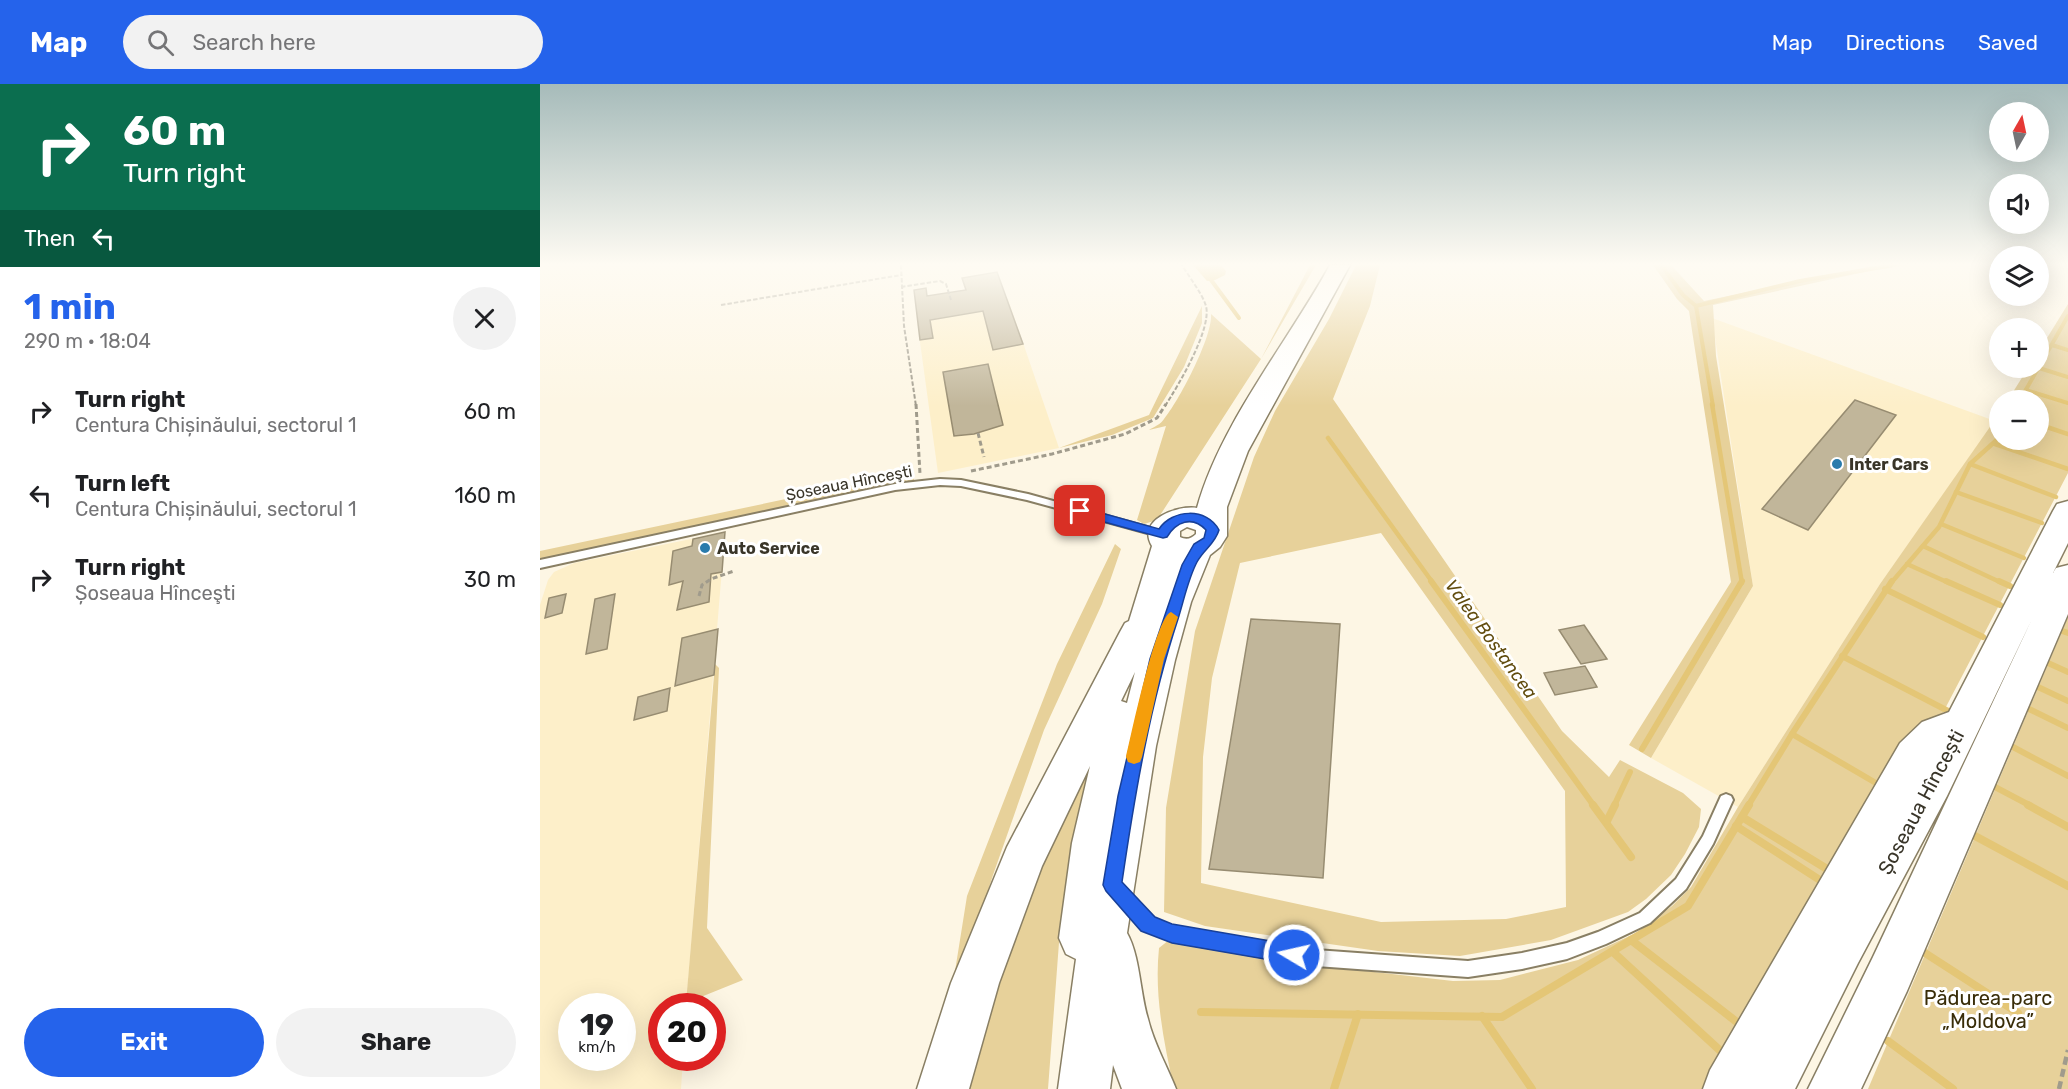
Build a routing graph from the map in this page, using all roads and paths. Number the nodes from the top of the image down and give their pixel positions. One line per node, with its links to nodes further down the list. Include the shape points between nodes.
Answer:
1 (903, 312): 8 (path, via 915,387)
2 (1206, 312): 7 (path, via 1206,324 1183,378 1157,418 1125,434)
3 (1299, 312): 10 (highway, via 1193,495)
4 (1315, 312): 10 (highway, via 1242,437 1217,494)
5 (978, 433): 6 (path)
6 (984, 458)
7 (971, 471)
8 (920, 484): 10 (lane, Șoseaua Hînceşti, via 961,483); 11 (lane, Șoseaua Hînceşti)
9 (2068, 511): 16 (highway, Șoseaua Hîncești)
10 (1183, 534): 15 (highway); 18 (highway, via 1181,585 1157,659 1128,785)
11 (540, 564)
12 (734, 571): 14 (path, via 702,585)
13 (2068, 576): 26 (highway, Șoseaua Hîncești, via 1890,974)
14 (699, 596)
15 (1149, 606): 20 (highway, via 1022,861 975,983); 21 (highway, via 1108,766 1093,843 1071,1042)
16 (1963, 723): 24 (highway, via 1936,733 1914,755); 25 (highway, Șoseaua Hîncești)
17 (1726, 800): 18 (lane, via 1708,840 1681,884 1645,918 1567,951 1468,969 1316,958 1172,934 1148,924)
18 (1110, 897): 22 (highway); 23 (highway, via 1112,963 1121,1014)
19 (2068, 1050): 27 (path)
20 (943, 1089)
21 (1070, 1089)
22 (1084, 1089)
23 (1150, 1089)
24 (1729, 1089)
25 (1767, 1089)
26 (1834, 1089)
27 (2059, 1089)

